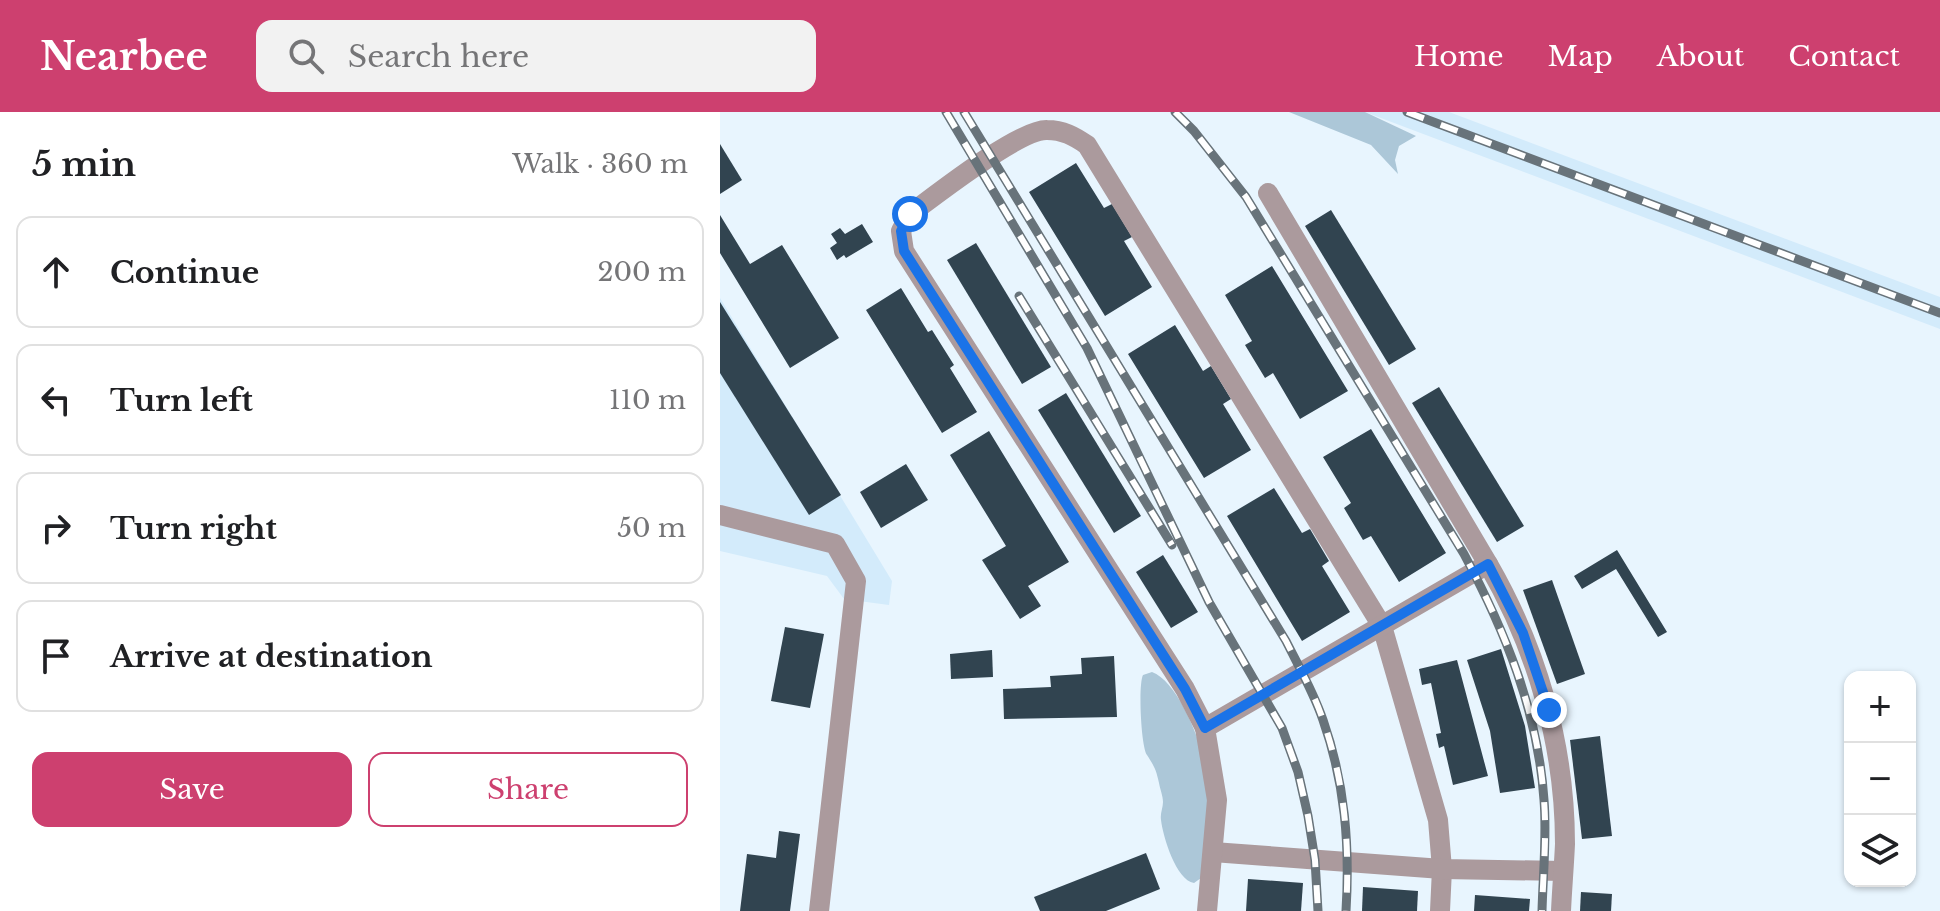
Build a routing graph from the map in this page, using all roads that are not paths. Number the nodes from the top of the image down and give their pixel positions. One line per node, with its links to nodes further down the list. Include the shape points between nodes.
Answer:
1 (1268, 193): 3 (lane)
2 (720, 515): 10 (lane, via 835,544 856,581)
3 (1488, 564): 4 (lane); 8 (lane, via 1523,633 1549,710 1562,801)
4 (1382, 626): 5 (lane); 5 (lane, via 1087,145 1069,133 1044,129 1019,138 910,214 901,231 904,251); 7 (lane, via 1438,820)
5 (1205, 728): 6 (lane, via 1217,800)
6 (1213, 852): 7 (lane); 9 (lane)
7 (1442, 869): 8 (lane); 13 (lane)
8 (1563, 871): 14 (lane)
9 (1210, 888): 11 (lane); 12 (lane)
10 (819, 911)
11 (1207, 911)
12 (1214, 911)
13 (1440, 911)
14 (1561, 911)

